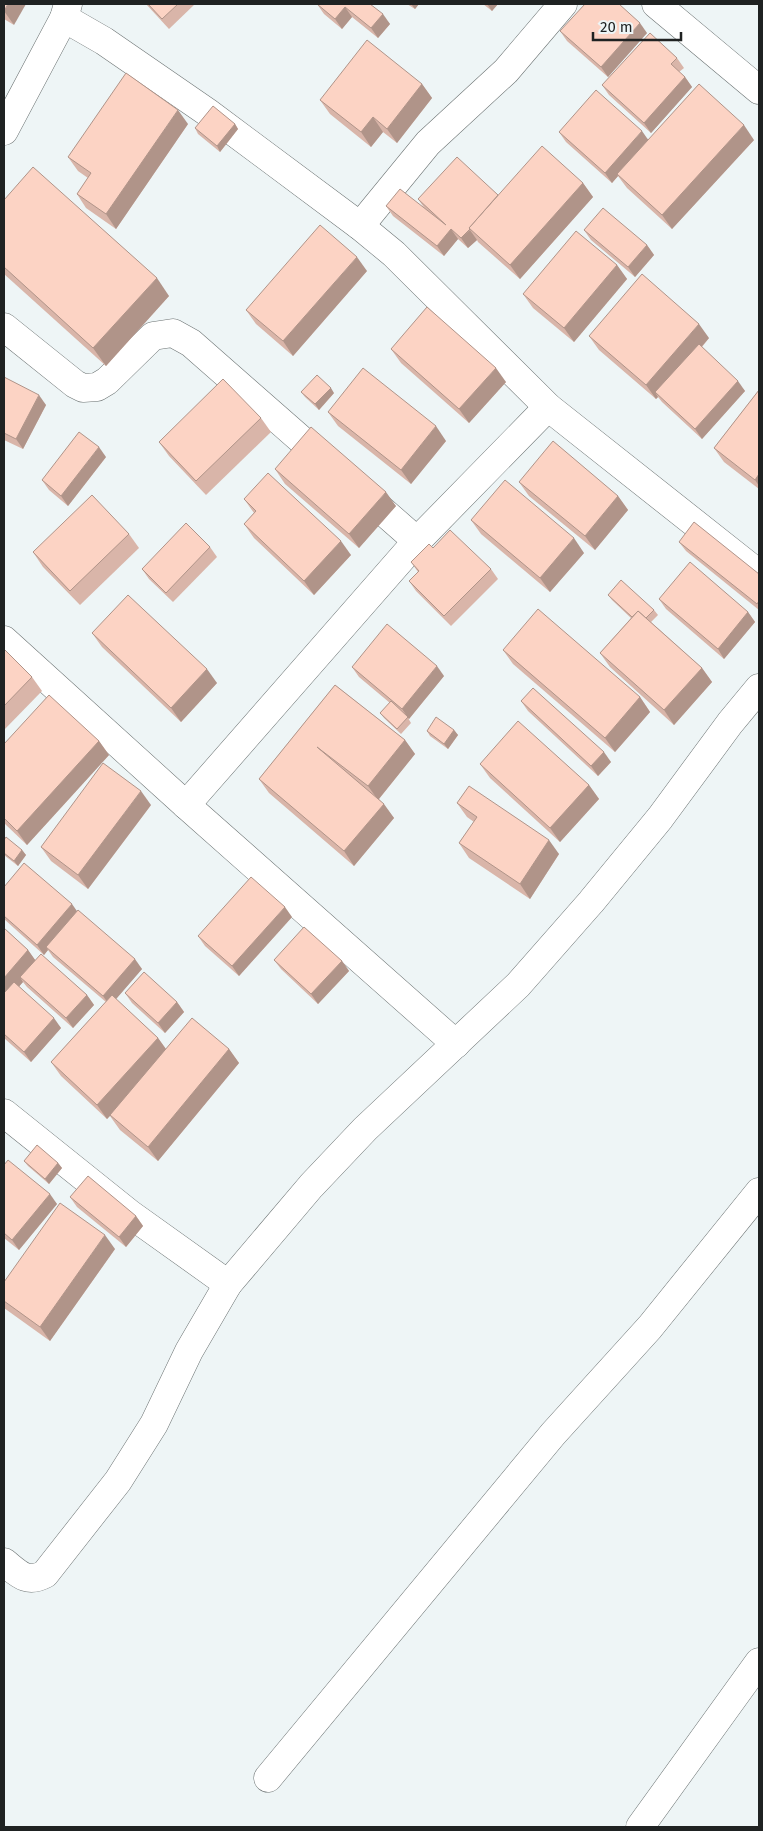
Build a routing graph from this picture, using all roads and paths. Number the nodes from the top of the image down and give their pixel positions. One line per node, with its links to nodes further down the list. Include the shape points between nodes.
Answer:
1 (563, 4): 6 (street, via 506,71 428,143)
2 (656, 4): 4 (street)
3 (66, 11): 5 (street); 6 (street, via 104,42 207,112)
4 (759, 90)
5 (4, 132)
6 (360, 226): 8 (street, via 394,254)
7 (4, 327): 9 (street, via 83,388 97,387 107,381 153,336 173,333 191,343)
8 (548, 407): 9 (street); 10 (street)
9 (417, 541): 13 (street)
10 (759, 574)
11 (4, 640): 13 (street)
12 (759, 688): 14 (street, via 591,902 518,985)
13 (186, 805): 14 (street)
14 (456, 1044): 17 (street, via 365,1129 310,1186)
15 (4, 1113): 17 (street, via 130,1214)
16 (759, 1192): 20 (street, via 650,1327 553,1434)
17 (228, 1284): 18 (street, via 189,1351 154,1424 118,1482 45,1574 30,1579)
18 (4, 1562)
19 (759, 1662): 21 (street)
20 (268, 1778)
21 (640, 1827)

